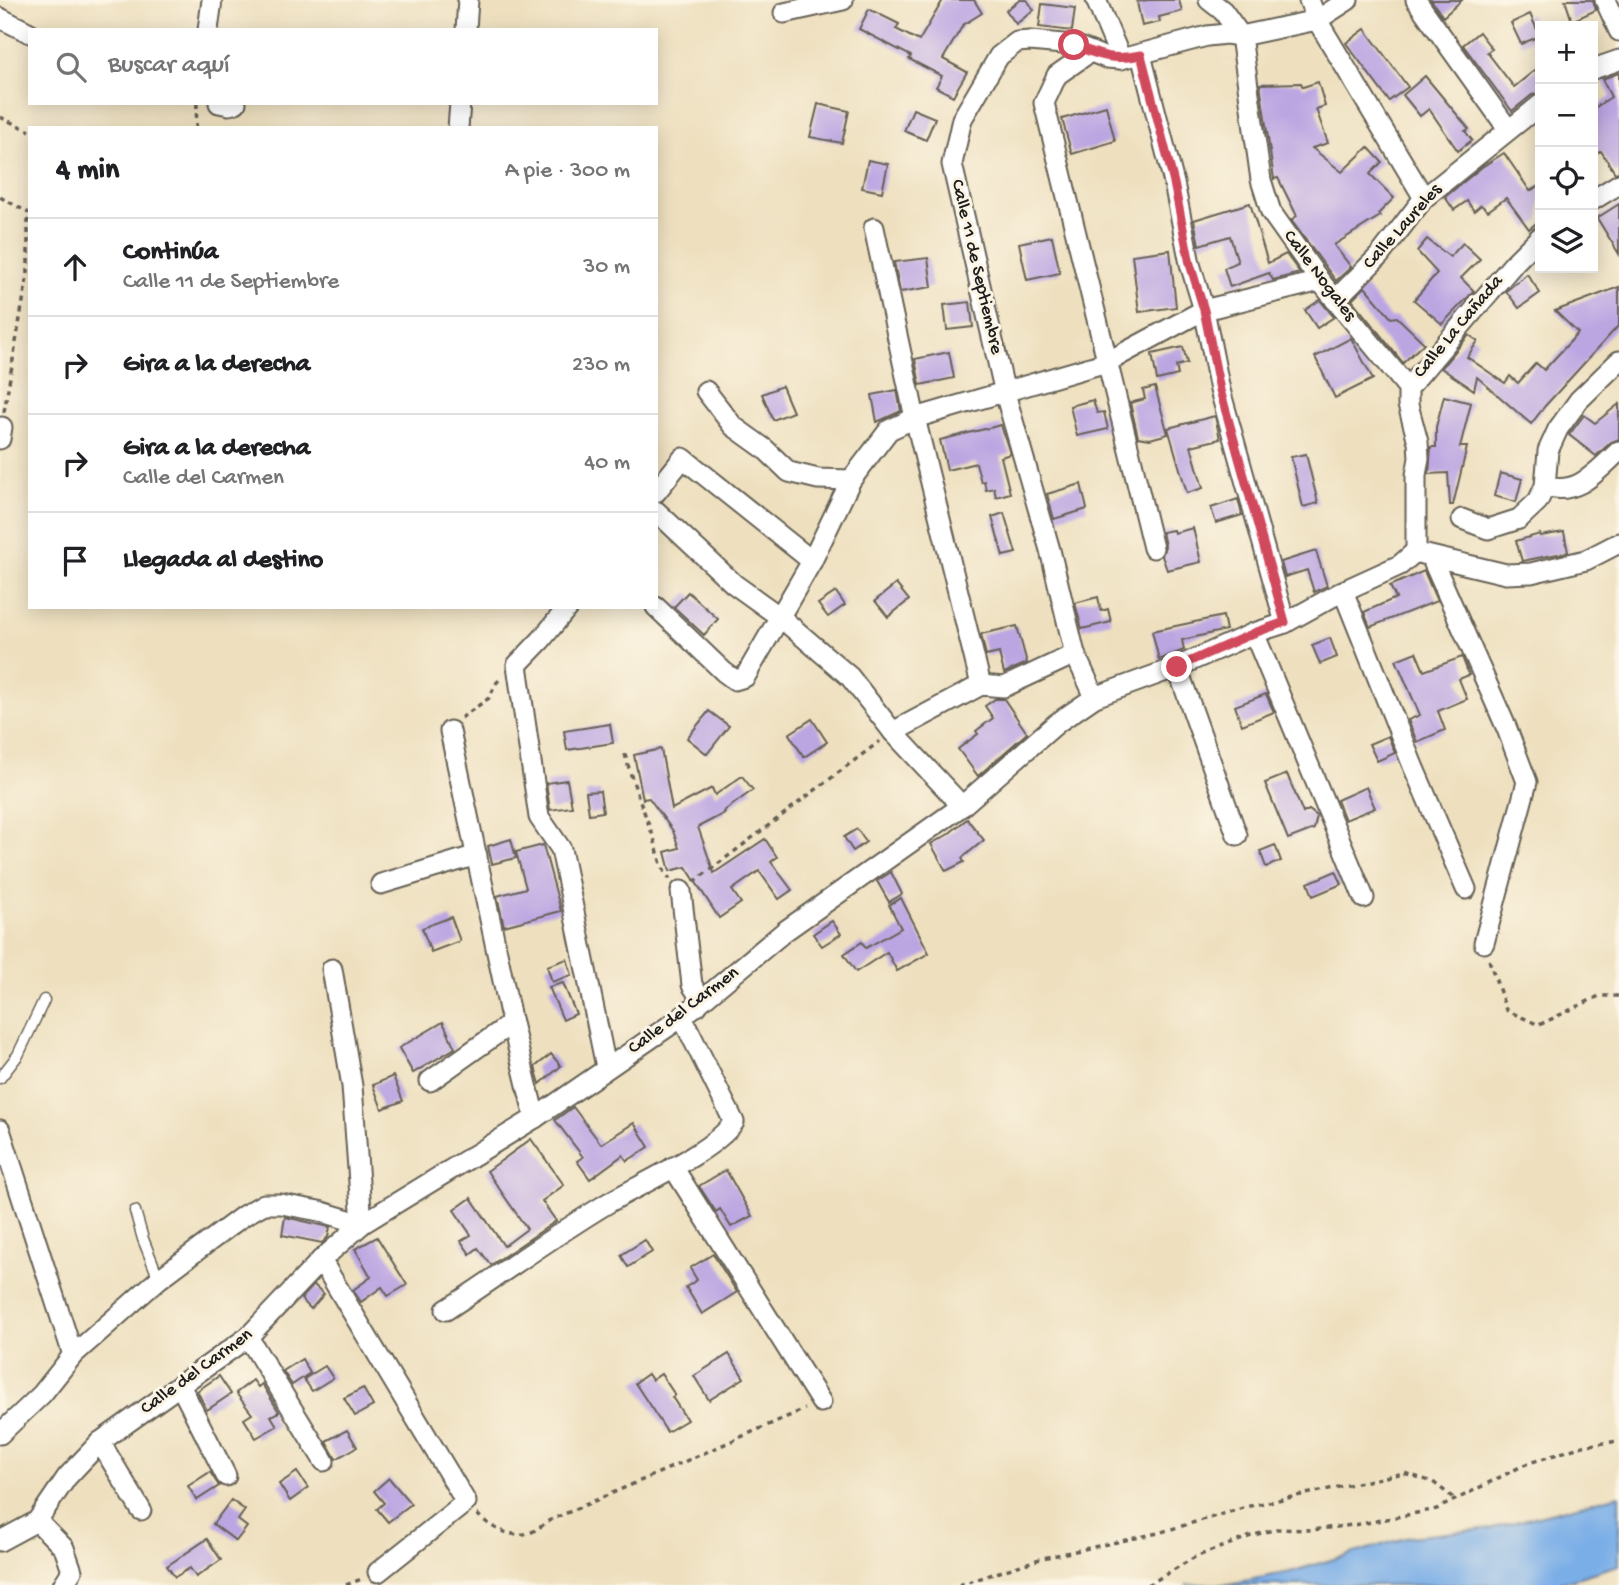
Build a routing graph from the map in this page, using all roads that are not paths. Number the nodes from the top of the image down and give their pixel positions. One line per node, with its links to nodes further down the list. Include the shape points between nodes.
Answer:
1 (212, 0): 13 (street)
2 (467, 0): 14 (street)
3 (843, 0): 10 (street)
4 (1096, 0): 20 (street)
5 (1209, 0): 17 (street, Calle Nogales)
6 (1309, 0): 12 (street)
7 (1348, 0): 12 (street, Calle 11 de Septiembre)
8 (1416, 0): 26 (street)
9 (1605, 0): 16 (street)
10 (784, 13)
11 (0, 18): 15 (street)
12 (1317, 20): 17 (street, Calle 11 de Septiembre); 28 (street)
13 (208, 28)
14 (466, 28)
15 (28, 32)
16 (1619, 32)
17 (1241, 36): 19 (street, Calle 11 de Septiembre, via 1207,36); 32 (street, Calle Nogales, via 1261,180 1271,212)
18 (1090, 52): 20 (street, Calle 11 de Septiembre); 36 (street, via 1057,75 1044,103); 39 (street, Calle 11 de Septiembre, via 1074,45 1017,42 999,56 961,119 952,164)
19 (1141, 55): 20 (street, Calle 11 de Septiembre); 34 (street)
20 (1121, 59)
21 (1619, 60): 22 (street)
22 (1598, 67)
23 (460, 105): 25 (street)
24 (1535, 109): 26 (street, Calle Laureles)
25 (458, 126)
26 (1508, 129): 28 (street, Calle Laureles)
27 (1619, 184): 29 (street)
28 (1424, 198): 33 (street, Calle Laureles, via 1380,255)
29 (1598, 198)
30 (874, 228): 40 (street)
31 (1535, 242): 37 (street, Calle La Cañada)
32 (1320, 281): 33 (street, Calle Nogales); 34 (street)
33 (1335, 300): 37 (street, Calle Nogales)
34 (1204, 310): 36 (street); 55 (street, via 1220,390)
35 (1619, 361): 43 (street, via 1579,400 1558,429 1548,450)
36 (1107, 362): 39 (street); 48 (street)
37 (1408, 388): 49 (street, via 1418,442)
38 (706, 391): 42 (street, via 733,426 789,472)
39 (1005, 393): 40 (street); 57 (street, Calle 11 de Septiembre)
40 (915, 418): 42 (street, via 889,430); 59 (street)
41 (1619, 451): 43 (street, via 1583,484 1558,491)
42 (851, 480): 50 (street)
43 (1545, 486): 46 (street, via 1538,501 1518,519 1488,529)
44 (658, 489): 50 (street, via 683,458)
45 (658, 513): 54 (street, via 734,584)
46 (1462, 519)
47 (1619, 543): 49 (street, via 1586,560 1531,573 1506,574)
48 (1153, 548)
49 (1423, 554): 51 (street, Calle del Carmen); 70 (street, via 1507,729 1527,782)
50 (812, 561): 54 (street)
51 (1343, 591): 55 (street, Calle del Carmen); 67 (street)
52 (566, 609): 75 (street, via 517,665 539,817 561,849)
53 (658, 609): 54 (street, via 735,680 746,677)
54 (779, 617): 62 (street, via 850,677)
55 (1285, 622): 56 (street, Calle del Carmen)
56 (1254, 633): 58 (street, Calle del Carmen); 69 (street)
57 (1075, 654): 59 (street, via 1004,687); 60 (street, Calle 11 de Septiembre)
58 (1177, 667): 60 (street, Calle del Carmen); 64 (street)
59 (981, 685): 62 (street)
60 (1096, 697): 63 (street, Calle del Carmen, via 1057,723)
61 (450, 731): 65 (street)
62 (893, 732): 63 (street)
63 (962, 806): 73 (street, Calle del Carmen, via 785,931)
64 (1237, 835)
65 (477, 855): 66 (street); 74 (street)
66 (381, 884)
67 (1466, 889)
68 (681, 891): 73 (street, via 692,985 698,994)
69 (1364, 898)
70 (1484, 943)
71 (332, 969): 82 (street, via 352,1086)
72 (44, 1000): 76 (lane, via 18,1055)
73 (690, 1012): 75 (street, Calle del Carmen); 80 (street, via 734,1122 726,1133)
74 (512, 1023): 77 (street); 78 (street)
75 (606, 1068): 78 (street, Calle del Carmen)
76 (0, 1078)
77 (430, 1081)
78 (535, 1118): 82 (street, Calle del Carmen)
79 (0, 1130): 87 (street)
80 (673, 1167): 85 (street, via 607,1203); 89 (street)
81 (135, 1211): 84 (lane)
82 (362, 1224): 83 (street, Calle del Carmen); 84 (street, via 319,1211 264,1204)
83 (321, 1260): 86 (street, Calle del Carmen); 97 (street, via 466,1502)
84 (159, 1279): 87 (street)
85 (446, 1310)
86 (248, 1337): 88 (street, Calle del Carmen); 92 (street)
87 (73, 1355): 90 (street, via 42,1394)
88 (180, 1385): 91 (street, Calle del Carmen); 93 (street)
89 (821, 1402)
90 (4, 1430)
91 (100, 1442): 94 (street); 95 (street, Calle del Carmen, via 67,1476)
92 (324, 1461)
93 (226, 1476)
94 (141, 1510)
95 (37, 1521): 96 (street, Calle del Carmen); 98 (street, via 64,1548 72,1571)
96 (0, 1541)
97 (379, 1572)
98 (63, 1585)

